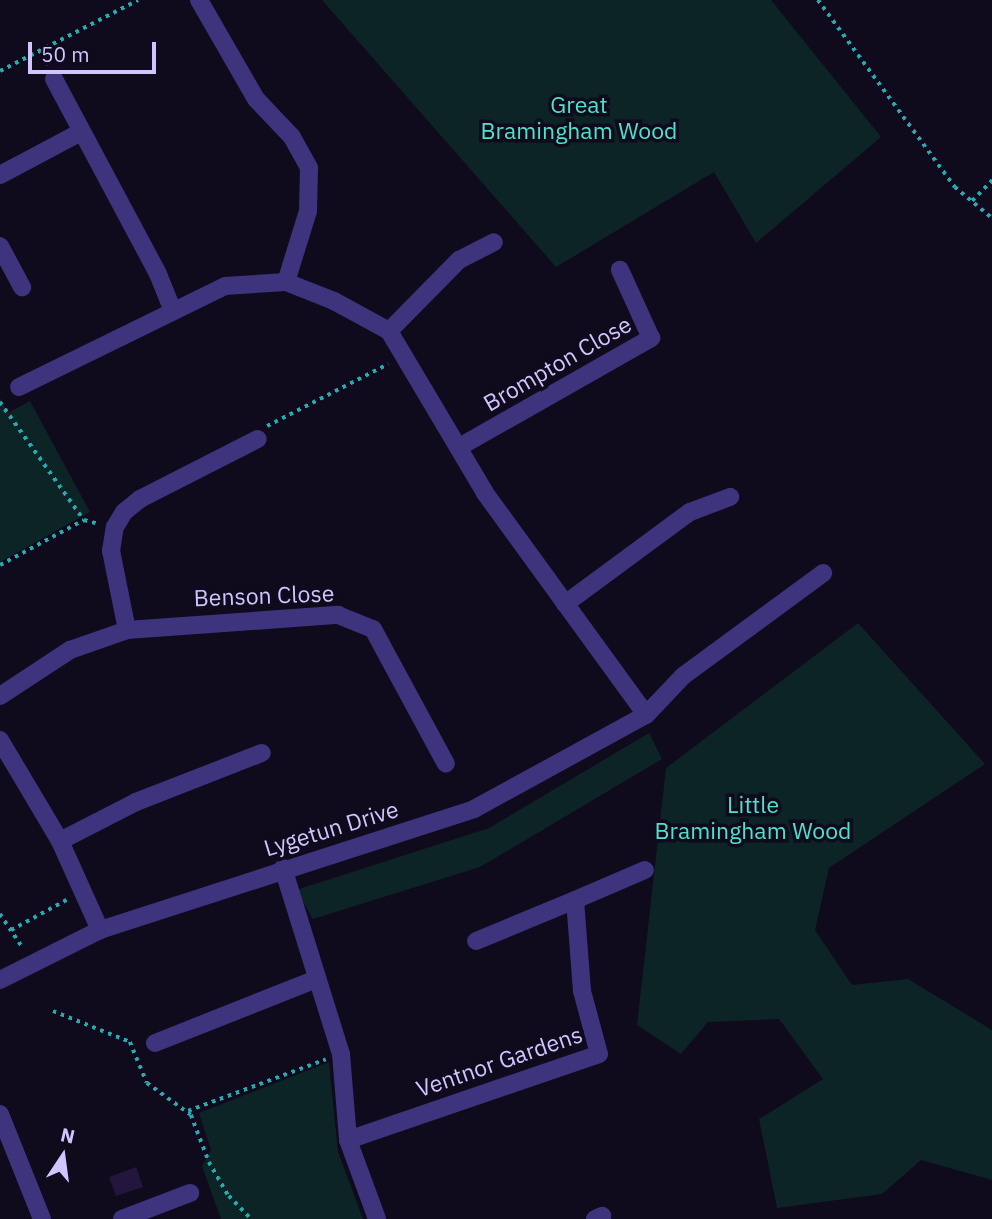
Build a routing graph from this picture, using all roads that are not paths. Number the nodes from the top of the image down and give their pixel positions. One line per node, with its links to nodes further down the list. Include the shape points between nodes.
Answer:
1 (199, 0): 8 (street, via 256,99 292,138 309,168 308,211)
2 (54, 79): 3 (street)
3 (79, 133): 4 (street); 10 (street, via 158,274)
4 (0, 175)
5 (494, 242): 11 (street, via 459,260)
6 (0, 246): 9 (street)
7 (620, 270): 14 (street, Brompton Close, via 651,338)
8 (286, 282): 10 (street, via 225,286); 11 (street)
9 (22, 287)
10 (173, 312): 12 (street)
11 (389, 331): 14 (street)
12 (19, 387)
13 (258, 439): 18 (street, via 140,499 115,527 113,574)
14 (461, 446): 17 (street, via 485,493)
15 (730, 497): 17 (street, via 690,512)
16 (823, 573): 20 (street, Lygetun Drive, via 683,677)
17 (565, 604): 20 (street)
18 (127, 629): 19 (street, Benson Close, via 70,650); 23 (street, Benson Close, via 338,615 356,620 373,629 385,647)
19 (0, 696)
20 (646, 715): 25 (street, Lygetun Drive, via 474,809)
21 (0, 740): 24 (street)
22 (262, 753): 24 (street, via 136,802)
23 (446, 764)
24 (60, 841): 28 (street)
25 (283, 868): 28 (street, Lygetun Drive); 30 (street)
26 (645, 870): 27 (street)
27 (575, 900): 29 (street); 34 (street, Ventnor Gardens, via 582,991 599,1054)
28 (100, 930): 31 (street, Lygetun Drive)
29 (476, 941)
30 (317, 979): 32 (street); 34 (street, via 341,1054)
31 (0, 980)
32 (155, 1042)
33 (0, 1114): 35 (street)
34 (348, 1140): 39 (street)
35 (5, 1141): 37 (street)
36 (190, 1193): 38 (street)
37 (42, 1219)
38 (122, 1219)
39 (377, 1219)

